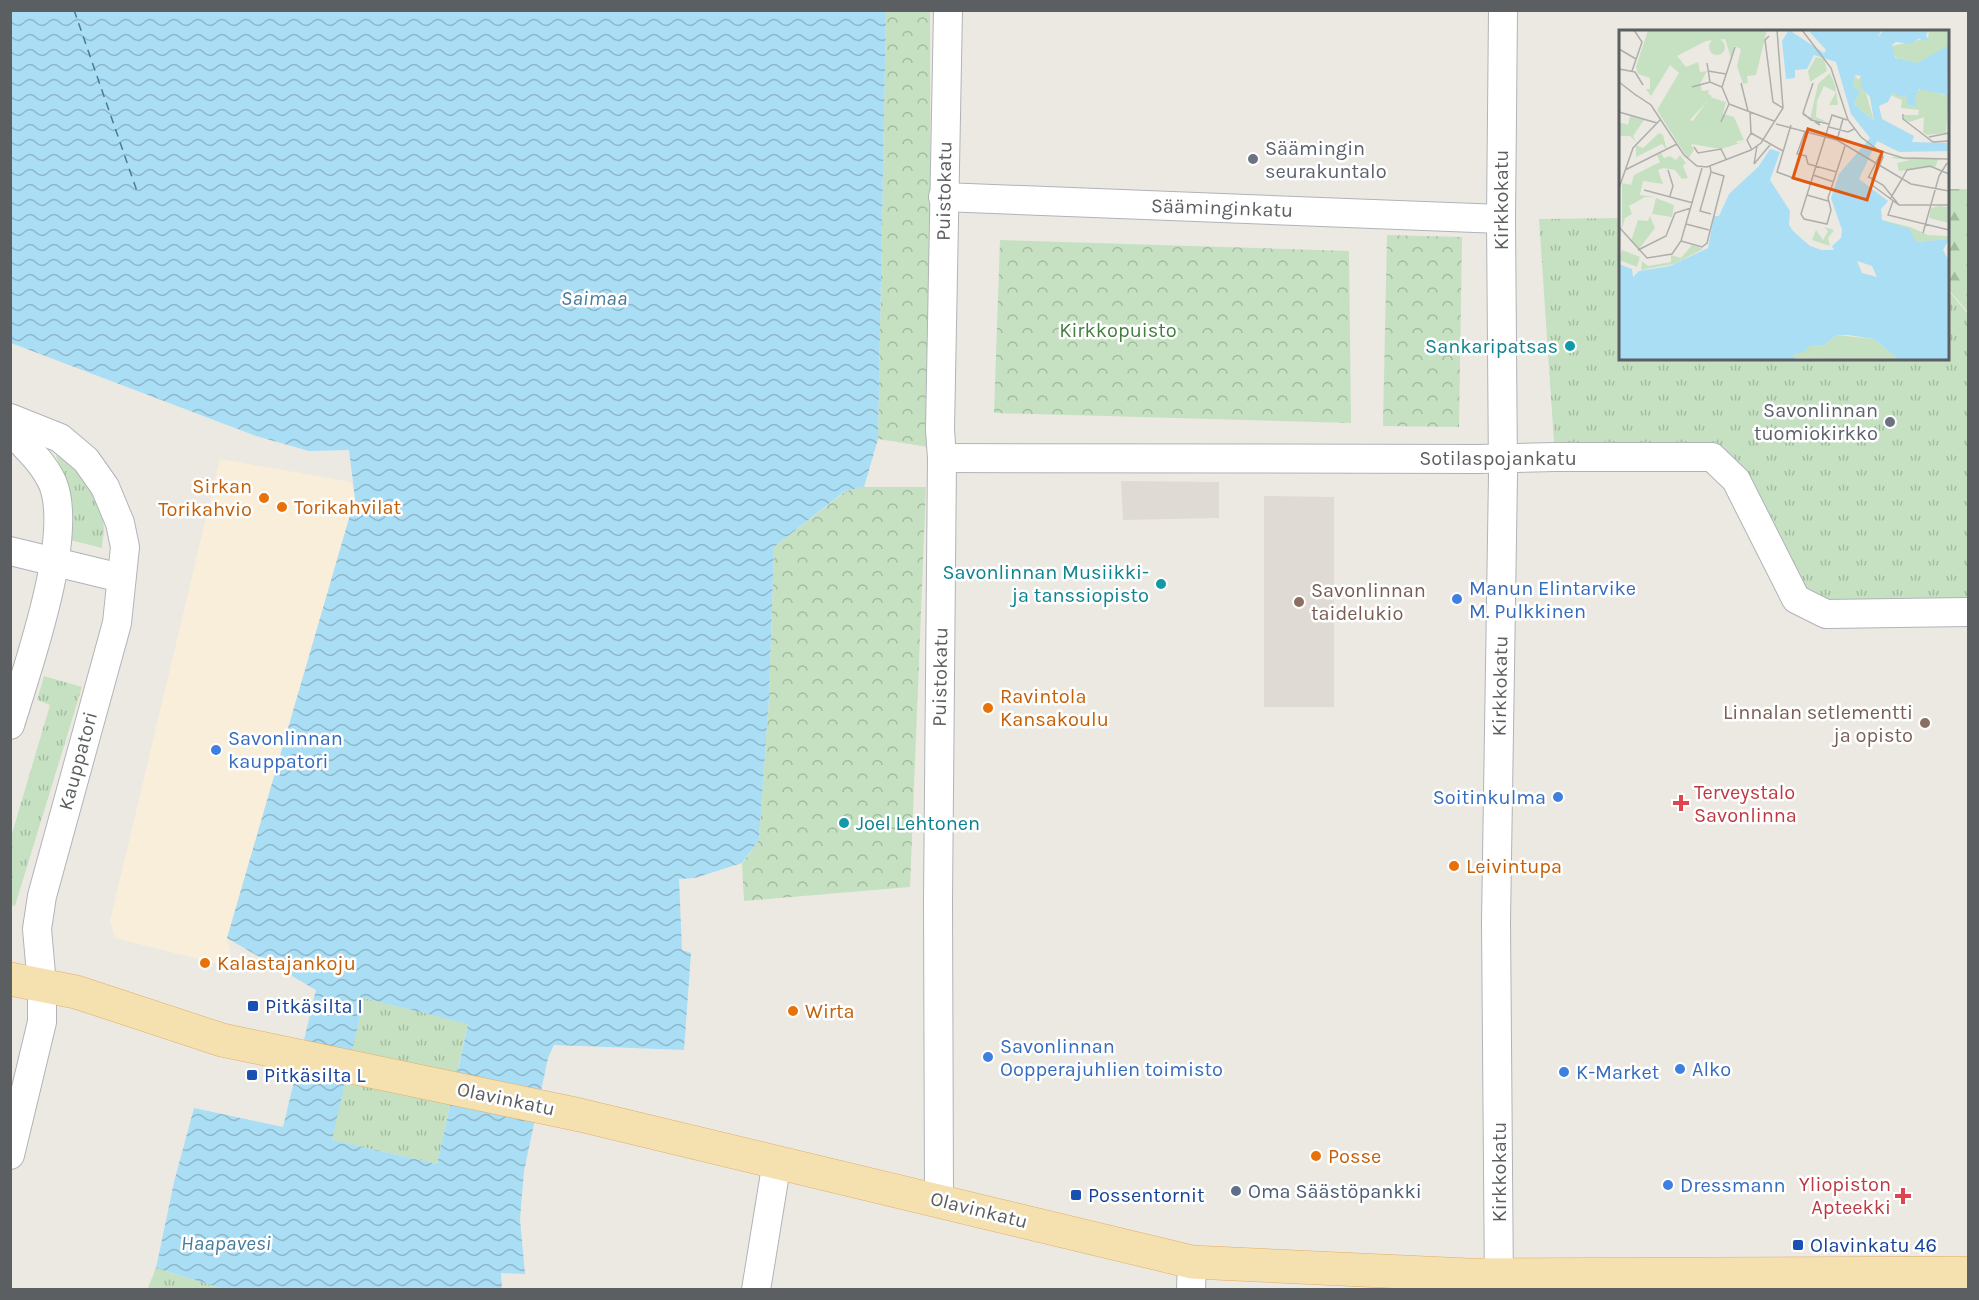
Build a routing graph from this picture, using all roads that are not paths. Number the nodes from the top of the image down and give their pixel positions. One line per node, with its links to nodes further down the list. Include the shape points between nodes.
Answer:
1 (948, 10): 3 (street, Puistokatu)
2 (1503, 10): 4 (street, Kirkkokatu)
3 (944, 198): 4 (street, Sääminginkatu); 7 (street, Puistokatu)
4 (1501, 219): 8 (street, Kirkkokatu)
5 (10, 418): 11 (street, Kauppatori, via 60,438 87,460 105,487 120,523 125,547)
6 (10, 430): 10 (street, via 38,460 53,484 58,511)
7 (942, 458): 8 (street, Sotilaspojankatu); 18 (street, Puistokatu)
8 (1503, 458): 12 (street, Sotilaspojankatu, via 1712,457 1736,480 1796,599 1826,614); 21 (street, Kirkkokatu, via 1496,912)
9 (10, 551): 10 (street)
10 (55, 560): 11 (street); 13 (street)
11 (121, 578): 15 (street, Kauppatori, via 117,623 42,896 37,929)
12 (1968, 612)
13 (10, 726)
14 (10, 979): 15 (main road, Olavinkatu)
15 (42, 985): 16 (street, Kauppatori, via 42,1022); 17 (main road, Olavinkatu, via 76,992 222,1040 580,1114)
16 (10, 1155)
17 (777, 1161): 18 (main road, Olavinkatu); 22 (street)
18 (939, 1200): 20 (main road, Olavinkatu)
19 (1968, 1273): 21 (main road, Olavinkatu)
20 (1192, 1276): 21 (main road, Olavinkatu, via 1469,1275)
21 (1499, 1282)
22 (756, 1290)

